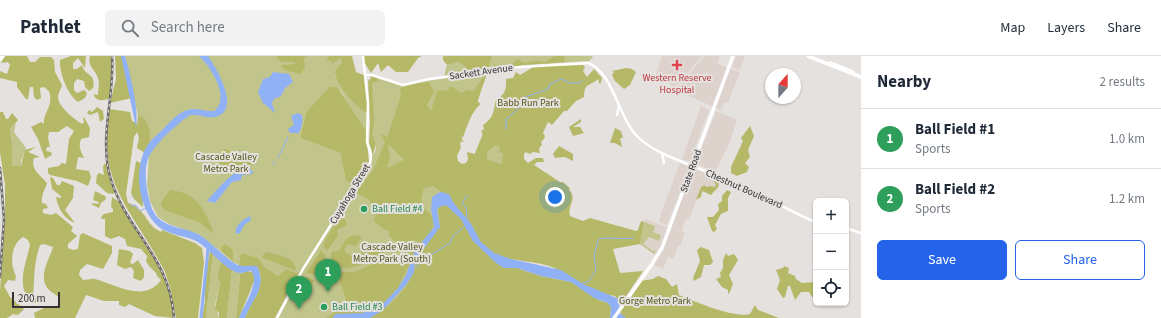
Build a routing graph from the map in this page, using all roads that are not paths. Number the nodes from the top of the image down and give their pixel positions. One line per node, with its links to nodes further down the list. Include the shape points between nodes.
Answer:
1 (3, 56): 6 (main road)
2 (363, 56): 8 (street, Cuyahoga Street)
3 (733, 56): 14 (main road, State Road)
4 (808, 56): 9 (main road)
5 (814, 56): 9 (main road)
6 (0, 59)
7 (597, 68): 8 (street, Sackett Avenue, via 582,63 526,66 403,85); 10 (street, Chestnut Boulevard)
8 (366, 75): 18 (street, Cuyahoga Street, via 369,114 367,142 370,163 302,271)
9 (861, 76)
10 (620, 104): 11 (street); 12 (street, Chestnut Boulevard, via 635,134)
11 (617, 114)
12 (662, 153): 13 (street); 14 (street, Chestnut Boulevard)
13 (664, 163)
14 (692, 166): 15 (street, Chestnut Boulevard); 19 (main road, State Road, via 662,248)
15 (813, 221)
16 (849, 229): 17 (street)
17 (861, 233)
18 (277, 318)
19 (614, 318)

